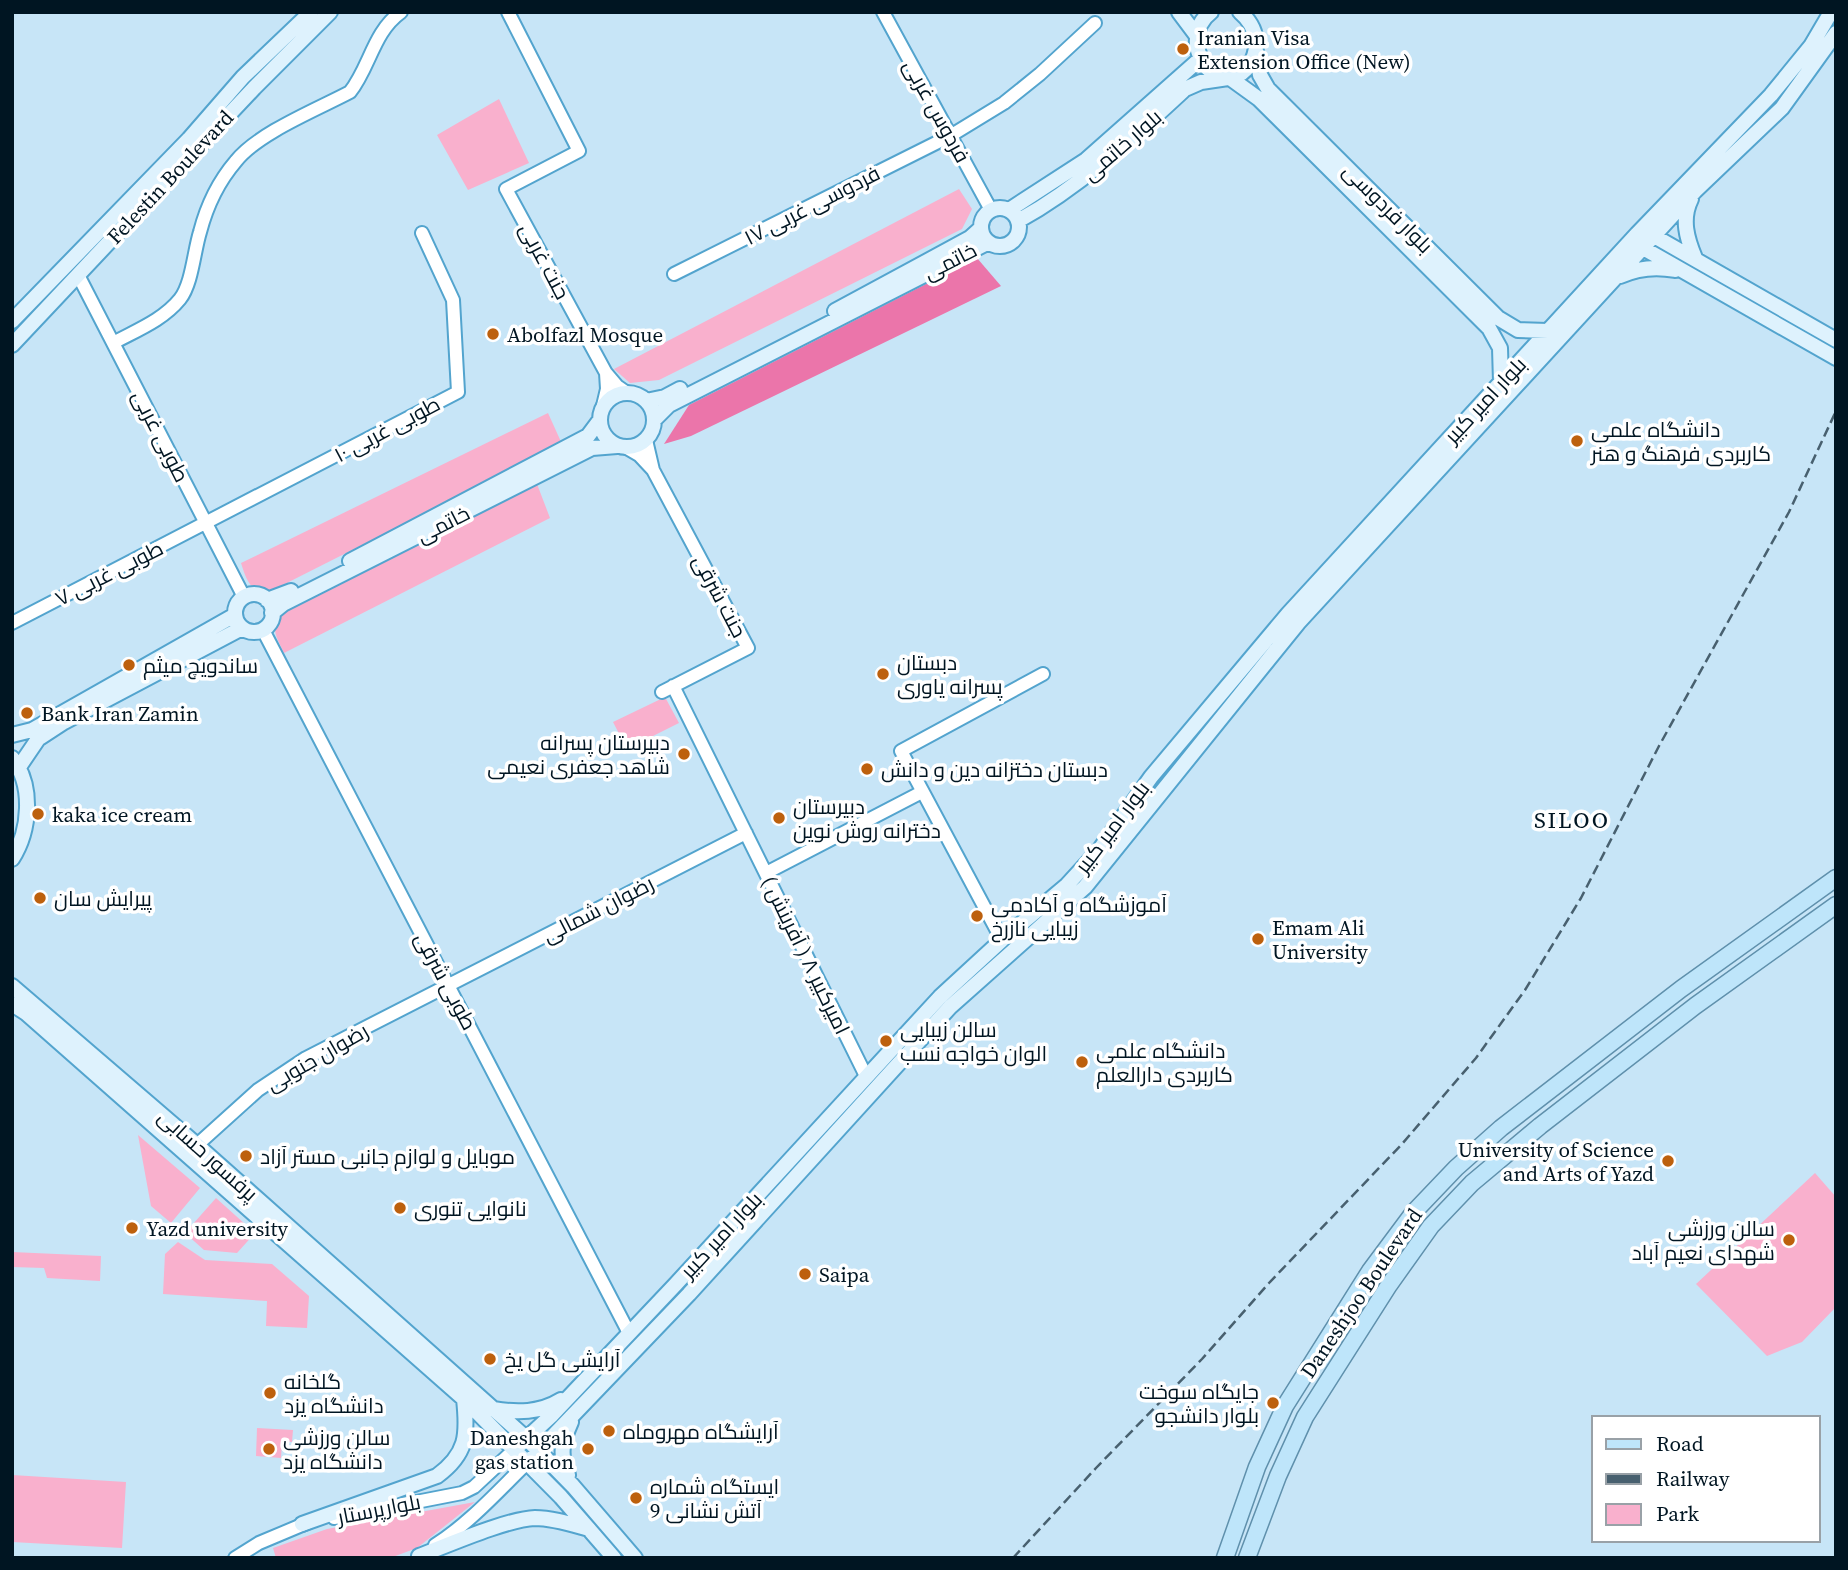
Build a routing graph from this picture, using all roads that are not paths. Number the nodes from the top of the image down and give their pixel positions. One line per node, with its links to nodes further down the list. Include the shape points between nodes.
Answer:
1 (311, 12): 17 (main road, Felestin Boulevard)
2 (330, 12): 19 (main road, Felestin Boulevard)
3 (401, 12): 37 (street, via 377,37 350,92 277,130 238,158 215,189 182,296 163,315)
4 (508, 12): 40 (street, جنت غربی, via 579,151 506,189)
5 (883, 12): 20 (street, فردوس غربی)
6 (1180, 12): 14 (main road)
7 (1211, 12): 14 (main road)
8 (1240, 12): 12 (main road)
9 (1254, 12): 12 (street)
10 (1831, 12): 21 (main road, via 1811,46)
11 (1095, 23): 20 (street, فردوسی غربی ۱۷, via 1004,103)
12 (1254, 29): 15 (main road, بلوار فردوسی)
13 (1836, 33): 21 (main road, via 1782,108)
14 (1197, 36): 16 (main road)
15 (1256, 51): 18 (main road, via 1245,71); 35 (main road, بلوار فردوسی, via 1268,89 1498,318 1518,330)
16 (1200, 59): 18 (main road, بلوار فردوسی, via 1214,74); 23 (main road, بلوار خاتمی, via 1086,160)
17 (243, 77): 19 (main road); 34 (main road, Felestin Boulevard)
18 (1229, 78): 23 (main road, بلوار خاتمی, via 1185,89 1050,204); 41 (main road, بلوار فردوسی, via 1259,99 1489,328 1500,348)
19 (254, 88): 32 (main road, Felestin Boulevard)
20 (950, 135): 22 (street, فردوس غربی); 31 (street, فردوسی غربی ۱۷)
21 (1691, 186): 26 (main road); 27 (main road, بلوار امیر کبیر); 29 (main road, via 1685,224)
22 (991, 210): 23 (main road, via 998,208); 24 (main road)
23 (1014, 216): 28 (main road, via 1019,233 1009,245)
24 (980, 229): 28 (main road); 43 (main road, خاتمی, via 846,305 665,397)
25 (422, 233): 50 (street, طوبی غربی ۱۰, via 453,300 458,392)
26 (1654, 236): 27 (main road); 29 (main road)
27 (1640, 241): 30 (main road); 33 (main road, بلوار امیر کبیر); 35 (main road, بلوار امیر کبیر)
28 (988, 243): 45 (main road, خاتمی, via 669,405)
29 (1695, 258): 36 (main road)
30 (1685, 271): 33 (main road, via 1637,269); 39 (main road)
31 (674, 274)
32 (78, 275): 37 (street, طوبی غربی); 38 (main road, Felestin Boulevard)
33 (1615, 278): 49 (main road, بلوار امیر کبیر)
34 (12, 321)
35 (1548, 331): 41 (main road, بلوار امیر کبیر)
36 (1836, 340)
37 (113, 343): 50 (street, طوبی غربی)
38 (12, 345)
39 (1836, 358)
40 (606, 373): 42 (street, جنت غربی); 44 (street)
41 (1501, 382): 49 (main road, بلوار امیر کبیر)
42 (627, 393): 43 (main road); 44 (main road, via 612,398)
43 (646, 401): 45 (main road)
44 (601, 415): 47 (main road, via 605,435); 52 (main road, خاتمی, via 588,436 281,596)
45 (654, 420): 46 (main road)
46 (646, 440): 47 (main road); 48 (street)
47 (622, 447): 48 (street, via 639,455); 52 (main road, خاتمی, via 592,448 283,604)
48 (653, 470): 60 (street, جنت شرقی, via 748,648 668,689)
49 (1390, 513): 65 (main road, بلوار امیر کبیر, via 1288,614 1159,767 1100,849 1067,885); 76 (main road, بلوار امیر کبیر, via 1085,887 950,1007)
50 (206, 523): 51 (street, طوبی غربی); 54 (street, طوبی غربی ۷)
51 (244, 597): 52 (main road, via 256,594); 53 (main road, via 237,604)
52 (270, 606): 55 (main road, via 270,622)
53 (238, 622): 55 (main road, via 252,632); 57 (main road, via 32,730); 58 (main road, via 64,722 38,739)
54 (12, 623)
55 (263, 629): 68 (street, طوبی شرقی)
56 (1043, 674): 59 (street, via 901,751)
57 (12, 735)
58 (16, 762): 61 (main road, via 25,790 26,821)
59 (922, 792): 62 (street); 65 (street)
60 (746, 833): 62 (street, امیرکبیر ۸ ( آفرینش )); 68 (street, رضوان شمالی)
61 (12, 859)
62 (766, 873): 73 (street, امیرکبیر ۸ ( آفرینش ))
63 (1836, 878): 66 (main road, Daneshjoo Boulevard)
64 (1836, 905): 69 (main road, Daneshjoo Boulevard)
65 (1002, 940): 73 (main road, بلوار امیر کبیر, via 940,997)
66 (1708, 970): 69 (main road); 70 (main road, Daneshjoo Boulevard)
67 (12, 986): 74 (main road, پرفسور حسابی)
68 (449, 986): 74 (street, رضوان جنوبی, via 306,1058 258,1090); 77 (street, طوبی شرقی)
69 (1721, 987): 72 (main road, Daneshjoo Boulevard)
70 (1681, 989): 72 (main road); 95 (main road, Daneshjoo Boulevard, via 1501,1128 1414,1212 1370,1271 1284,1406)
71 (12, 1004): 79 (main road, پرفسور حسابی)
72 (1695, 1006): 96 (main road, Daneshjoo Boulevard, via 1540,1126 1431,1226 1305,1417)
73 (866, 1076): 75 (main road, بلوار امیر کبیر)
74 (197, 1145): 80 (main road, پرفسور حسابی)
75 (740, 1214): 76 (main road); 77 (main road, بلوار امیر کبیر)
76 (752, 1226): 81 (main road, بلوار امیر کبیر)
77 (629, 1333): 78 (main road, بلوار امیر کبیر)
78 (568, 1396): 80 (main road, via 539,1410); 82 (main road, بلوار امیر کبیر)
79 (464, 1399): 83 (main road, پرفسور حسابی); 89 (main road, via 466,1433 462,1451 451,1466 437,1476)
80 (493, 1409): 82 (main road, پرفسور حسابی)
81 (576, 1411): 84 (main road, بلوار امیر کبیر); 86 (main road, via 562,1440 561,1461)
82 (526, 1438): 83 (main road, بلوار امیر کبیر); 84 (main road, پرفسور حسابی)
83 (515, 1450): 85 (main road, پرفسور حسابی); 87 (street, بلوارپرستار)
84 (538, 1450): 85 (main road, بلوار امیر کبیر); 86 (main road, پرفسور حسابی)
85 (527, 1463): 88 (street); 90 (main road, پرفسور حسابی)
86 (573, 1486): 94 (main road, پرفسور حسابی)
87 (466, 1491): 88 (street, via 482,1496); 89 (street, بلوارپرستار)
88 (482, 1507): 91 (street)
89 (302, 1524): 92 (street, بلوارپرستار)
90 (589, 1529): 91 (main road, via 532,1518); 93 (main road, پرفسور حسابی)
91 (416, 1557)
92 (235, 1558)
93 (614, 1558)
94 (635, 1558)
95 (1226, 1558)
96 (1247, 1558)

